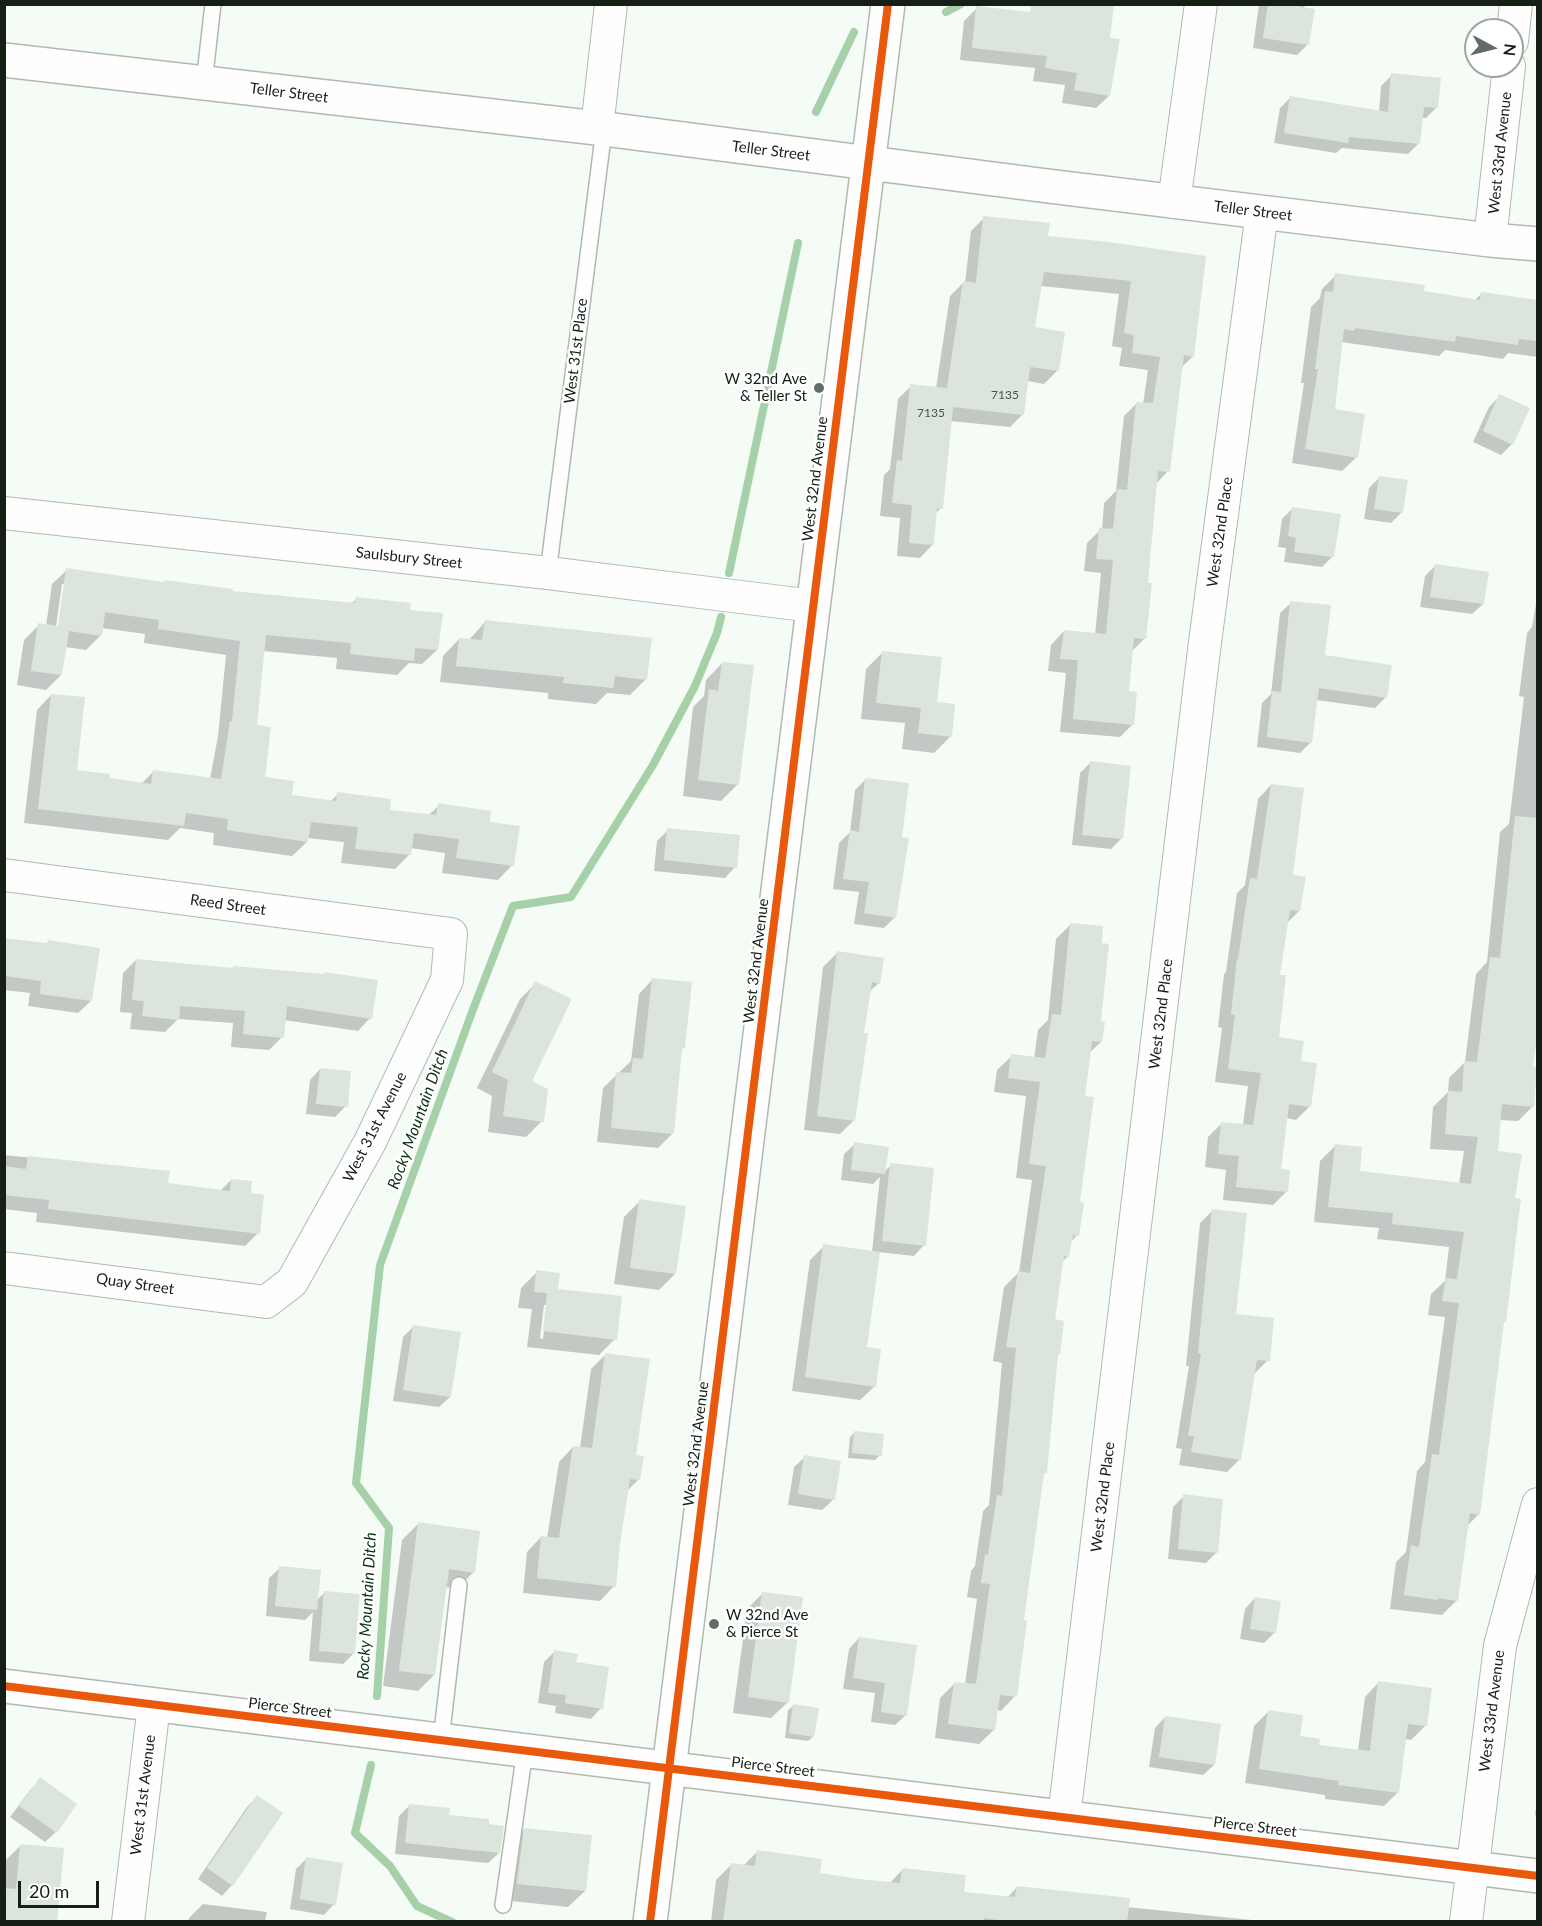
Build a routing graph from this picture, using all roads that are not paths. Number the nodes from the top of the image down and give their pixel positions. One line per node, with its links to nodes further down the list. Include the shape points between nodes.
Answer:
1 (213, 4): 7 (lane)
2 (611, 4): 8 (street, West 31st Place)
3 (888, 4): 9 (street, West 32nd Avenue)
4 (1201, 4): 10 (street)
5 (4, 60): 7 (street, Teller Street)
6 (1508, 78): 12 (street, West 33rd Avenue)
7 (204, 83): 8 (street, Teller Street)
8 (601, 129): 9 (street, Teller Street); 15 (lane, West 31st Place)
9 (868, 163): 10 (street, Teller Street); 16 (street, West 32nd Avenue)
10 (1174, 202): 11 (street, Teller Street)
11 (1262, 212): 12 (street, Teller Street); 28 (street, West 32nd Place, via 1203,662)
12 (1490, 240): 13 (street, Teller Street)
13 (1538, 244)
14 (4, 513): 15 (street, Saulsbury Street)
15 (548, 573): 16 (street, Saulsbury Street)
16 (813, 606): 27 (street, West 32nd Avenue)
17 (4, 875): 18 (street, Reed Street)
18 (451, 934): 20 (street, West 31st Avenue, via 447,980 370,1142 292,1282)
19 (4, 1268): 20 (street, Quay Street)
20 (266, 1302)
21 (1538, 1504): 29 (street, West 33rd Avenue, via 1500,1646)
22 (459, 1585): 25 (lane)
23 (4, 1686): 24 (street, Pierce Street)
24 (154, 1705): 25 (street, Pierce Street); 32 (street, West 31st Avenue)
25 (441, 1740): 26 (street, Pierce Street)
26 (525, 1750): 27 (street, Pierce Street); 31 (lane)
27 (668, 1768): 28 (street, Pierce Street); 33 (street, West 32nd Avenue)
28 (1064, 1817): 29 (street, Pierce Street)
29 (1472, 1868): 30 (street, Pierce Street); 34 (street, West 33rd Avenue)
30 (1538, 1876)
31 (503, 1905)
32 (128, 1922)
33 (650, 1922)
34 (1466, 1922)

